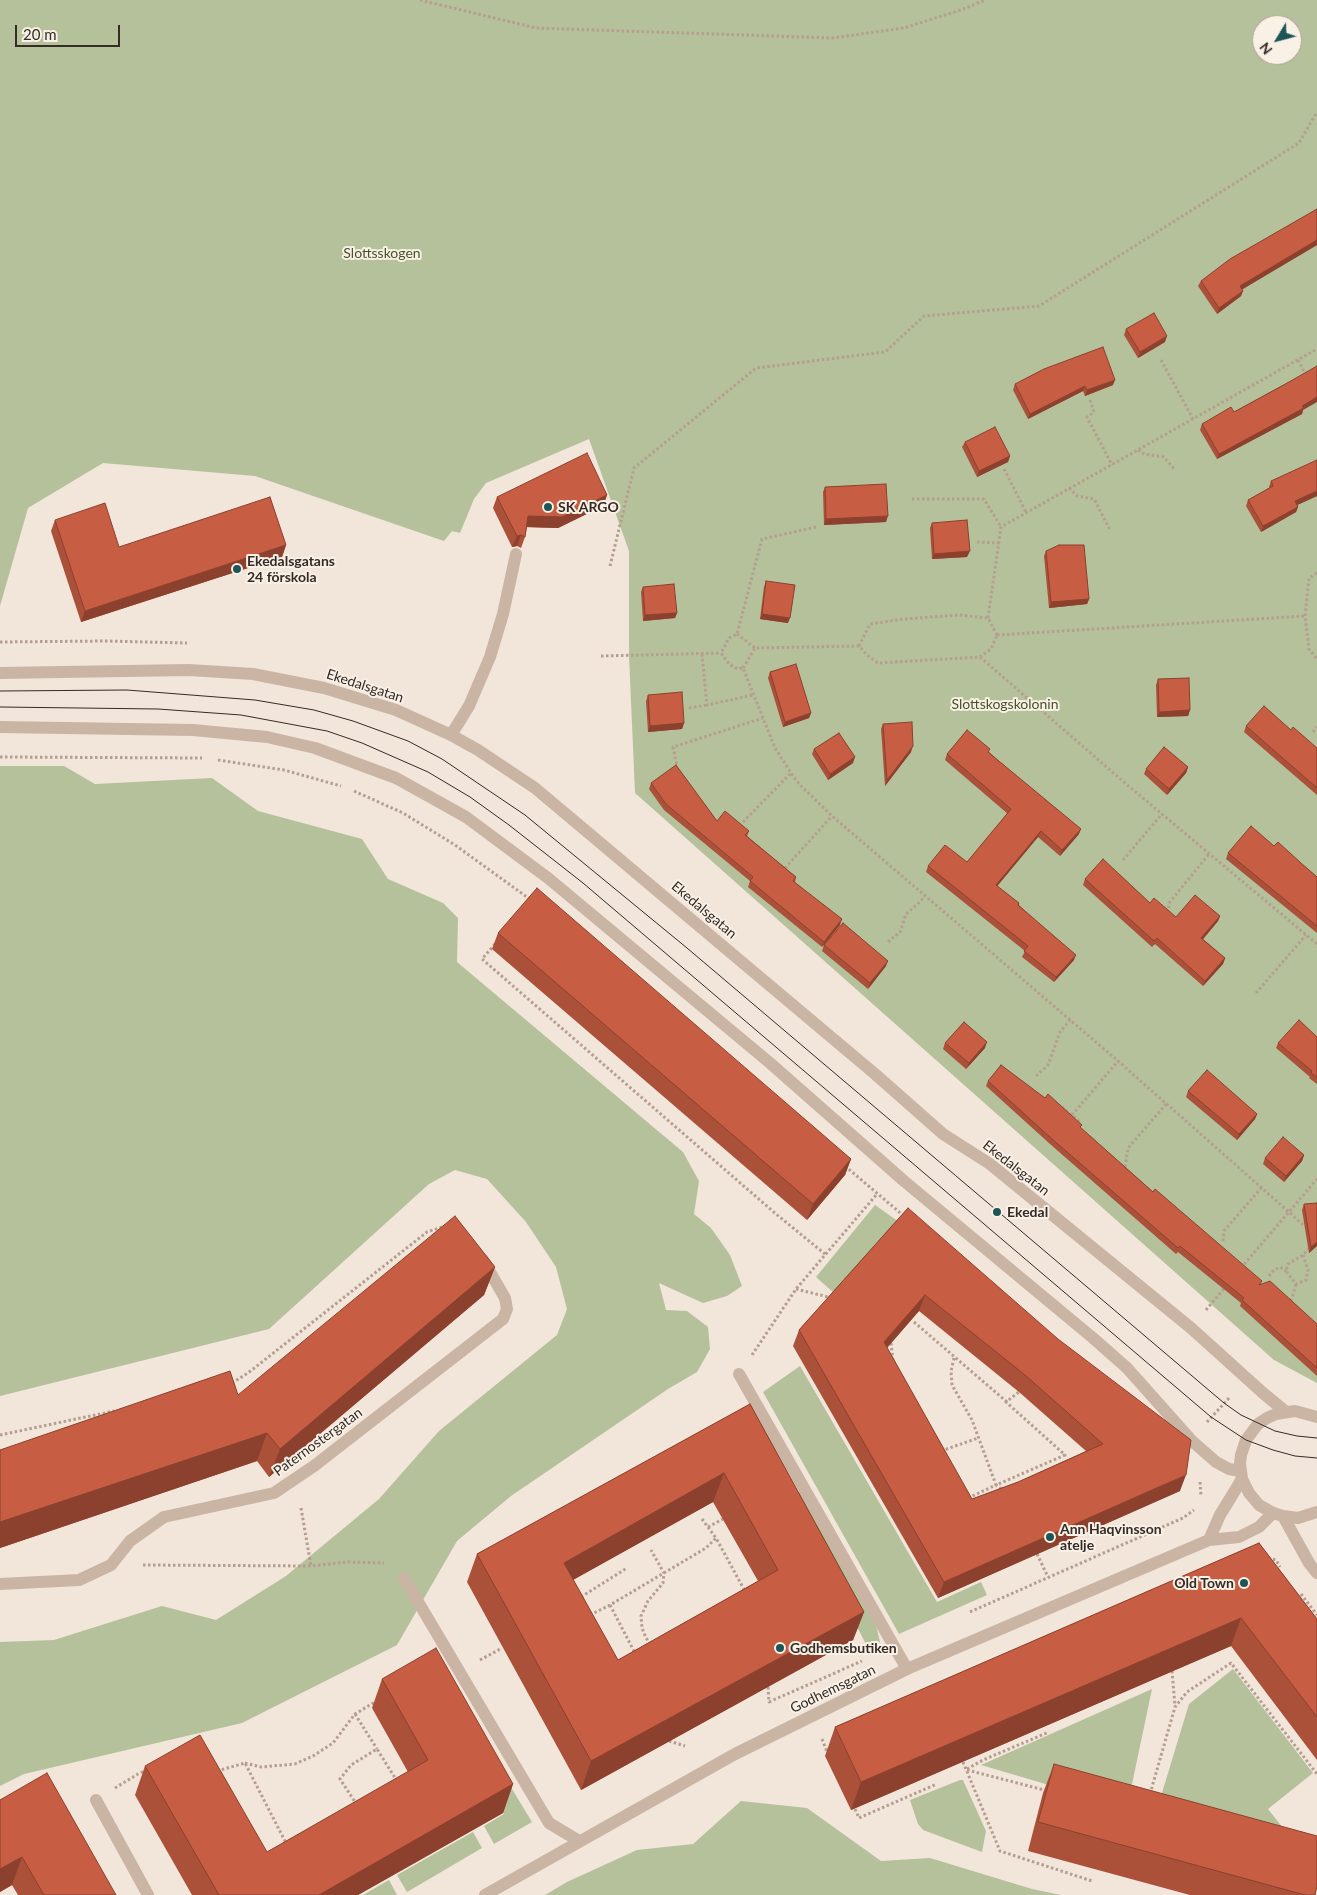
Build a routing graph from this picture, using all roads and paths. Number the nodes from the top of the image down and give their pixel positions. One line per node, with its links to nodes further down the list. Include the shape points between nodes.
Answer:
1 (420, 0): 2 (path, via 536,28 832,38 904,28)
2 (985, 0)
3 (1317, 112): 23 (path, via 1299,143 1039,306 924,316 884,352 756,368 634,468)
4 (1317, 349): 6 (path)
5 (1161, 360): 9 (path)
6 (1298, 360): 7 (path); 9 (path)
7 (1310, 381)
8 (1090, 400): 11 (path, via 1094,412 1087,417)
9 (1194, 419): 10 (path)
10 (1138, 450): 11 (path); 13 (path, via 1164,457)
11 (1112, 464): 14 (path)
12 (1004, 469): 16 (path)
13 (1175, 470)
14 (1069, 488): 16 (path); 19 (path, via 1077,496 1094,499)
15 (912, 499): 18 (path, via 984,499)
16 (1026, 512): 18 (path)
17 (816, 527): 27 (path, via 762,539)
18 (1001, 527): 21 (path)
19 (1110, 530)
20 (977, 542): 21 (path)
21 (1000, 543): 26 (path)
22 (516, 554): 45 (street, via 495,643 481,681)
23 (610, 566)
24 (1317, 573): 25 (path, via 1309,578)
25 (1305, 616): 28 (path); 35 (path, via 1309,649)
26 (988, 618): 28 (path); 29 (path, via 959,615 870,624)
27 (737, 634): 30 (path); 31 (path, via 728,638)
28 (997, 635): 34 (path, via 991,649)
29 (859, 646): 30 (path); 34 (path, via 878,663)
30 (755, 648): 36 (path)
31 (721, 653): 32 (path); 36 (path, via 729,664)
32 (702, 654): 33 (path); 39 (path)
33 (601, 656)
34 (980, 657): 51 (path)
35 (1317, 660)
36 (743, 668): 38 (path)
37 (0, 673): 45 (street, Ekedalsgatan, via 189,670 253,674 324,688 396,710)
38 (753, 694): 39 (path); 41 (path)
39 (707, 704): 40 (path)
40 (689, 708)
41 (763, 718): 49 (path, via 673,747 677,766); 50 (path, via 775,748)
42 (0, 727): 108 (street, via 193,730 267,737 315,748 396,778 466,817 548,878 1093,1338 1126,1368)
43 (1317, 727): 44 (path)
44 (1313, 732)
45 (451, 735): 99 (street, Ekedalsgatan, via 535,788 943,1134 990,1164)
46 (0, 757): 47 (path)
47 (205, 758)
48 (214, 759): 58 (path, via 284,770 346,788 403,814 455,845 532,900)
49 (672, 769)
50 (791, 773): 52 (path); 53 (path)
51 (1162, 814): 54 (path); 55 (path)
52 (832, 816): 56 (path); 57 (path)
53 (743, 822)
54 (1209, 854): 59 (path, via 1169,903); 60 (path)
55 (1123, 860)
56 (785, 868)
57 (925, 895): 62 (path, via 906,914 900,932); 65 (path)
58 (526, 908)
59 (1168, 914)
60 (1307, 935): 63 (path); 64 (path)
61 (501, 937): 83 (path, via 482,959)
62 (888, 942)
63 (1317, 944)
64 (1256, 993)
65 (1070, 1020): 66 (path); 67 (path, via 1060,1032 1048,1065)
66 (1118, 1061): 68 (path); 70 (path)
67 (1036, 1076)
68 (1166, 1103): 73 (path, via 1128,1148); 75 (path)
69 (1062, 1108): 70 (path)
70 (1072, 1115): 71 (path)
71 (1080, 1122)
72 (841, 1164): 76 (path)
73 (1125, 1167)
74 (1317, 1179): 77 (path)
75 (1262, 1187): 77 (path); 81 (path, via 1224,1231)
76 (877, 1194): 78 (path); 83 (path)
77 (1290, 1211): 80 (path); 86 (path)
78 (907, 1220)
79 (451, 1225): 100 (path, via 427,1232); 128 (street, Paternostergatan, via 470,1242 496,1279 507,1309 503,1320 314,1466 274,1493 164,1517 130,1541)
80 (1310, 1230)
81 (1223, 1241)
82 (1312, 1244): 84 (path)
83 (825, 1254): 90 (path)
84 (1303, 1255): 85 (path, via 1288,1264); 89 (path, via 1308,1270 1306,1280)
85 (1286, 1271): 87 (path, via 1280,1267); 89 (path)
86 (1235, 1275)
87 (1269, 1276)
88 (1229, 1282): 93 (path)
89 (1296, 1284): 92 (path)
90 (796, 1289): 91 (path); 98 (path)
91 (835, 1299)
92 (1291, 1301)
93 (1211, 1304)
94 (914, 1322): 96 (path)
95 (891, 1343): 97 (path)
96 (954, 1358): 102 (path); 107 (path, via 952,1385 972,1420)
97 (894, 1368)
98 (739, 1374): 144 (street)
99 (1246, 1377): 104 (street, Ekedalsgatan); 108 (path)
100 (232, 1383)
101 (1019, 1392): 102 (path)
102 (1007, 1403): 114 (path, via 1065,1455)
103 (116, 1411): 106 (path)
104 (1286, 1412): 105 (street, via 1304,1412); 112 (street, via 1258,1424 1246,1440 1241,1455)
105 (1317, 1417)
106 (0, 1435)
107 (978, 1438): 110 (path); 114 (path)
108 (1192, 1441): 112 (street, via 1216,1462)
109 (936, 1443): 110 (path)
110 (941, 1451): 111 (path)
111 (945, 1459)
112 (1241, 1475): 119 (street, via 1249,1493 1260,1505); 124 (street)
113 (1199, 1476): 134 (path, via 1201,1497 1192,1512)
114 (996, 1484): 115 (path, via 966,1499); 116 (path)
115 (962, 1491)
116 (1007, 1494)
117 (301, 1508): 129 (path)
118 (1317, 1512): 119 (street, via 1298,1518)
119 (1278, 1515): 124 (street, Godhemsgatan, via 1239,1537); 133 (street)
120 (702, 1519): 122 (path)
121 (723, 1519): 122 (path)
122 (708, 1527): 123 (path)
123 (716, 1538): 132 (path, via 706,1548); 138 (path, via 745,1590)
124 (1208, 1540): 147 (street, Godhemsgatan)
125 (651, 1550): 132 (path)
126 (1037, 1554): 134 (path)
127 (1264, 1557): 131 (path, via 1276,1560)
128 (111, 1564): 129 (path); 136 (street, Paternostergatan, via 79,1580)
129 (311, 1566): 135 (path, via 348,1562 394,1563)
130 (627, 1568): 139 (path)
131 (1284, 1572)
132 (664, 1573): 140 (path); 145 (path, via 663,1583 641,1616 646,1638)
133 (1317, 1573)
134 (1048, 1577): 141 (path)
135 (404, 1578): 174 (street, via 549,1823)
136 (0, 1584)
137 (1300, 1593): 142 (path)
138 (746, 1600)
139 (574, 1601)
140 (610, 1605): 143 (path); 146 (path)
141 (966, 1614)
142 (1317, 1615)
143 (585, 1618)
144 (894, 1647): 147 (street); 149 (path, via 769,1702)
145 (656, 1650)
146 (638, 1660)
147 (907, 1669): 174 (street, Godhemsgatan, via 735,1754)
148 (1172, 1672): 151 (path)
149 (768, 1687)
150 (379, 1700): 152 (path)
151 (1175, 1707): 165 (path, via 1187,1692 1231,1663); 171 (path)
152 (355, 1714): 157 (path); 160 (path, via 333,1743 313,1756 295,1764 262,1767)
153 (1049, 1732): 164 (path)
154 (830, 1734): 158 (path, via 821,1738)
155 (669, 1741): 156 (path)
156 (685, 1746)
157 (378, 1749): 167 (path); 173 (path, via 351,1765 340,1779 358,1806)
158 (828, 1754)
159 (963, 1762): 164 (path)
160 (245, 1763): 163 (path); 175 (path, via 288,1847)
161 (210, 1766): 163 (path)
162 (154, 1768): 170 (path)
163 (217, 1770): 166 (path)
164 (967, 1770): 169 (path); 176 (path, via 1000,1851)
165 (1317, 1774)
166 (221, 1779)
167 (397, 1782)
168 (937, 1784): 172 (path, via 859,1818)
169 (1049, 1791)
170 (96, 1800): 177 (street)
171 (1148, 1801)
172 (855, 1808)
173 (350, 1811)
174 (579, 1841): 178 (street, Godhemsgatan)
175 (296, 1843)
176 (1092, 1881)
177 (148, 1895)
178 (484, 1895)

